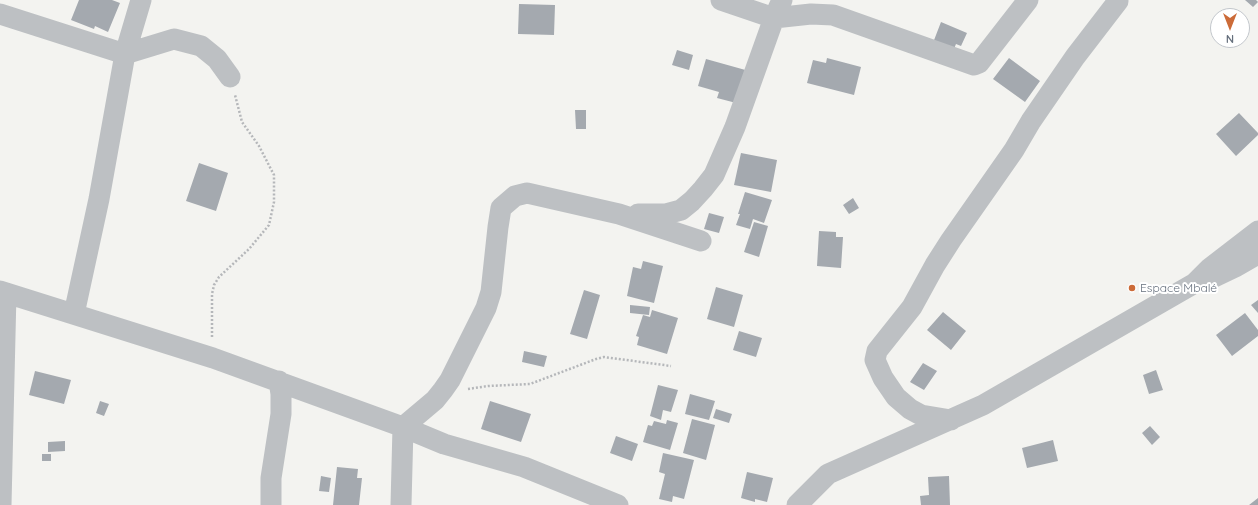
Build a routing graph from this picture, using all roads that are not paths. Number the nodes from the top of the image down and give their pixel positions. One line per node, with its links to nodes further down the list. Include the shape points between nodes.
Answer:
1 (141, 0): 7 (street)
2 (722, 0): 5 (street)
3 (1028, 0): 5 (street, via 979,63 974,65 833,15)
4 (1118, 1): 17 (street, via 1031,121 935,265 912,307 877,351 875,360 896,397 921,415)
5 (778, 9): 9 (street, via 735,127 714,175 703,190 681,210 666,214)
6 (0, 14): 7 (street)
7 (125, 54): 8 (street, via 174,39 201,46 217,59); 15 (street, via 99,199)
8 (230, 77)
9 (620, 214): 11 (street); 18 (street, via 527,193 515,196 501,208 491,292 486,308 450,380 435,400)
10 (1258, 232): 13 (street, via 1210,268)
11 (701, 241)
12 (1258, 254): 13 (street, via 1222,274)
13 (1195, 283): 17 (street, via 1018,386)
14 (3, 292): 15 (street); 19 (street)
15 (74, 314): 16 (street)
16 (278, 381): 18 (street); 20 (street, via 281,414 271,478)
17 (951, 420): 23 (street, via 828,474)
18 (403, 427): 21 (street); 22 (street, via 444,444 524,467)
19 (1, 505)
20 (271, 505)
21 (401, 505)
22 (618, 505)
23 (797, 505)

